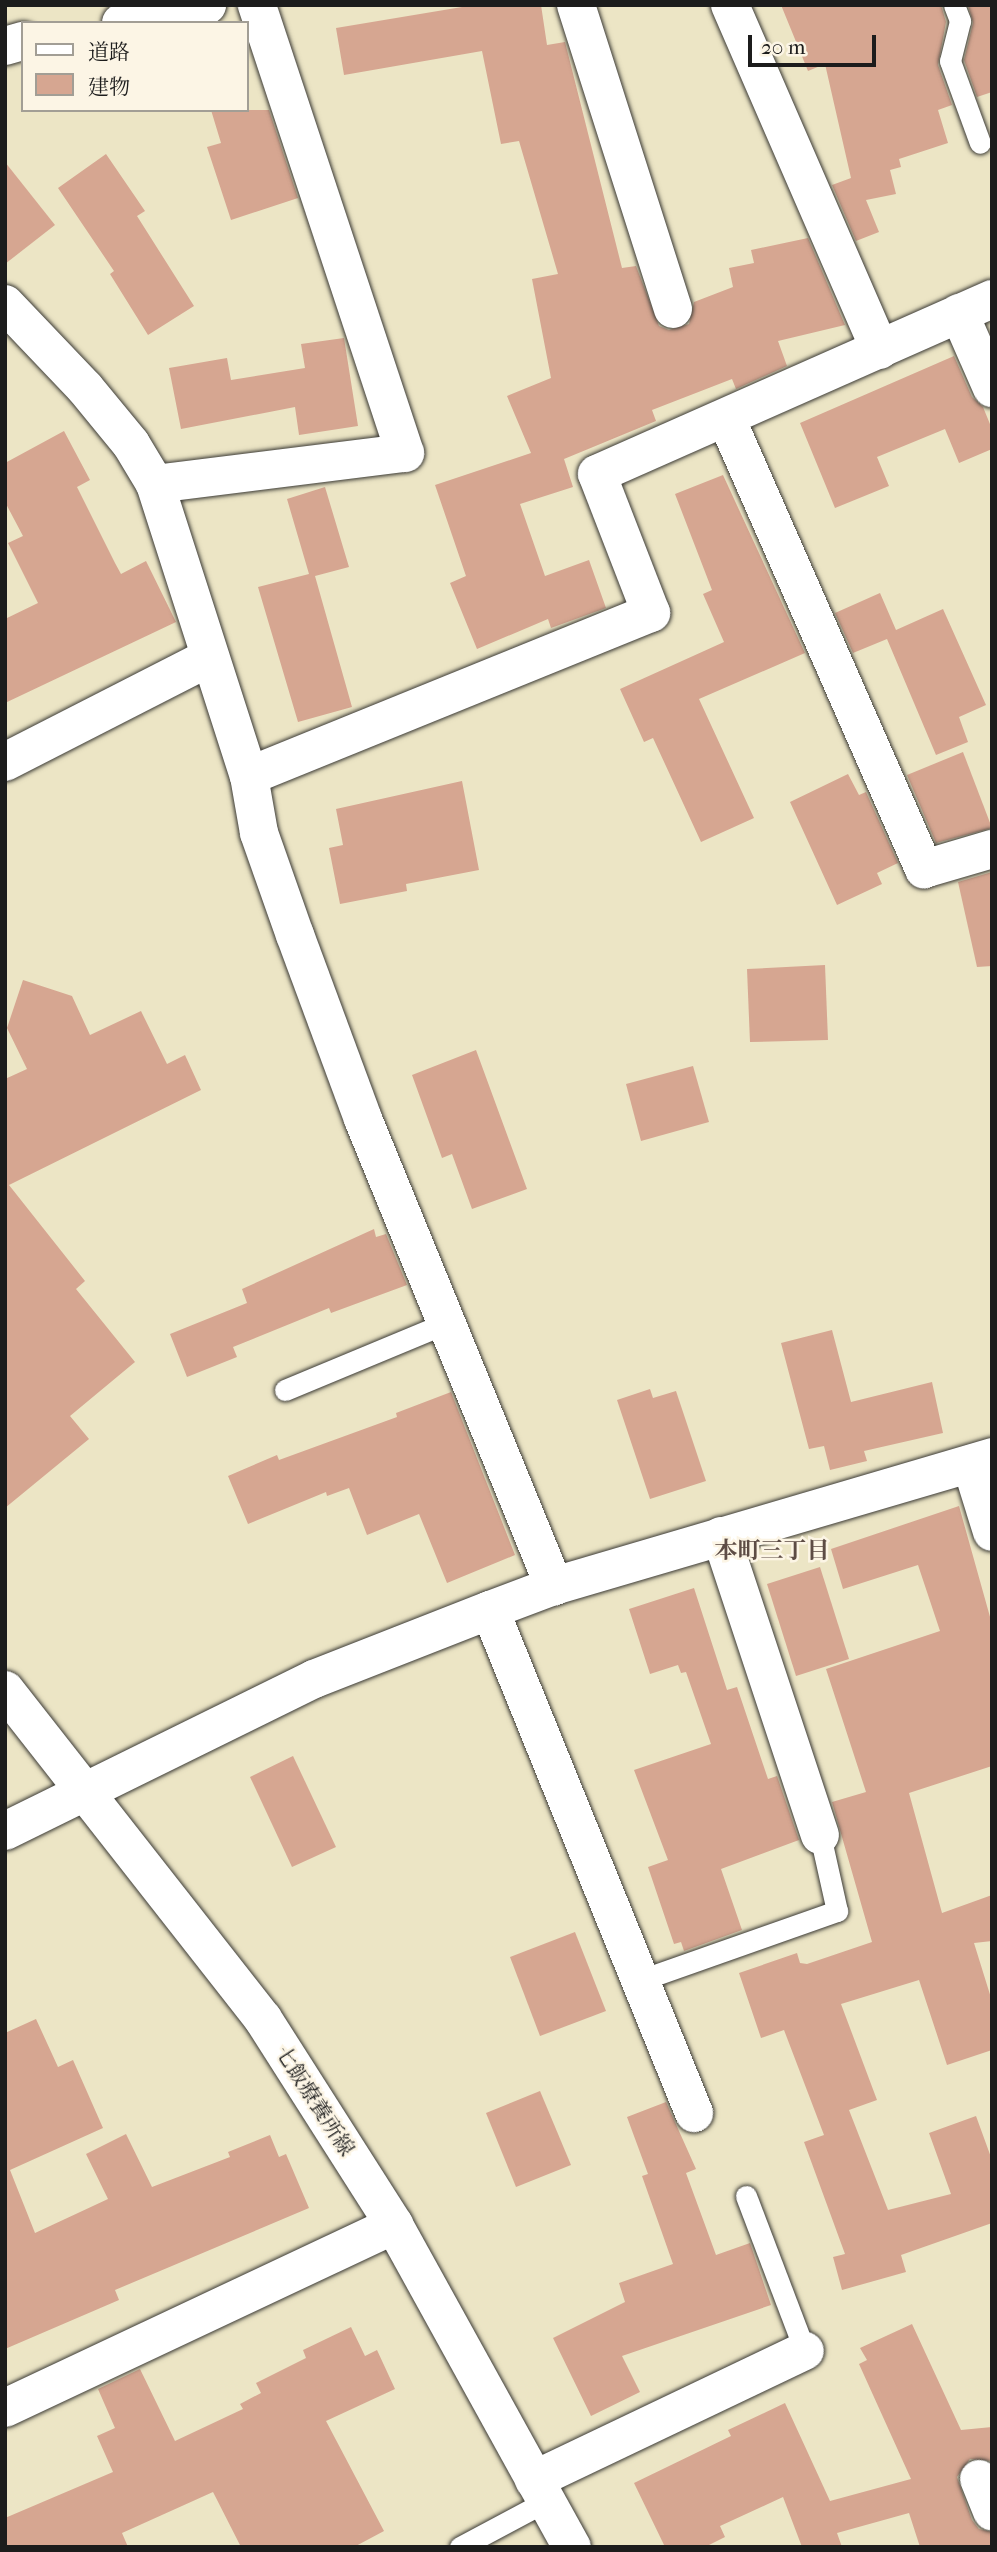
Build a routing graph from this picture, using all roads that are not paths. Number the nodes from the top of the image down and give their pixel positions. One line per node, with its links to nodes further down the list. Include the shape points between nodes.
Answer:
1 (207, 5): 6 (street)
2 (257, 5): 14 (street, via 405,453)
3 (576, 5): 10 (street)
4 (730, 5): 11 (street)
5 (954, 5): 7 (lane, via 960,21 950,61)
6 (131, 21)
7 (980, 142)
8 (5, 304): 14 (street, via 85,388 131,444)
9 (976, 306): 11 (street); 12 (street)
10 (673, 309)
11 (880, 350): 13 (street)
12 (992, 388)
13 (726, 418): 17 (street, via 597,474 651,613); 18 (street, via 924,869)
14 (155, 484): 15 (street)
15 (210, 657): 16 (street); 17 (street)
16 (5, 762)
17 (249, 776): 19 (street, via 259,833 295,934 363,1119)
18 (992, 849)
19 (448, 1322): 20 (lane); 24 (street)
20 (285, 1390)
21 (981, 1460): 22 (street); 23 (street)
22 (992, 1532)
23 (721, 1536): 24 (street); 29 (street)
24 (554, 1586): 25 (street)
25 (489, 1610): 27 (street, via 314,1679); 30 (street)
26 (5, 1690): 27 (street, 七飯療養所線)
27 (85, 1789): 28 (street); 33 (street, 七飯療養所線, via 263,2019)
28 (5, 1831)
29 (820, 1835): 30 (lane, via 837,1910)
30 (640, 1980): 31 (street)
31 (694, 2113)
32 (746, 2196): 34 (lane)
33 (394, 2225): 35 (street); 36 (street, 七飯療養所線)
34 (805, 2351): 36 (street)
35 (5, 2408)
36 (540, 2490): 37 (lane); 38 (street, 七飯療養所線)
37 (460, 2547)
38 (572, 2547)

